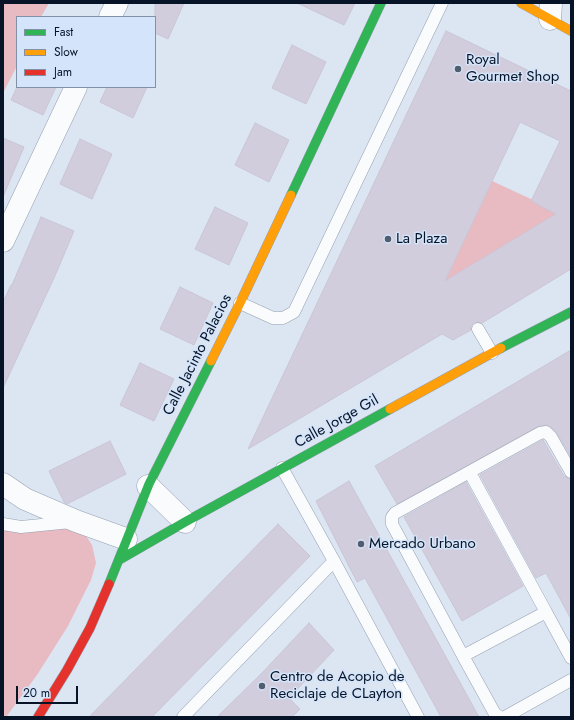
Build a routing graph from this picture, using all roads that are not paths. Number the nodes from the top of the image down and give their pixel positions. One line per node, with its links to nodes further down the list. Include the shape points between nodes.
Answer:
1 (117, 3): 6 (street)
2 (381, 3): 10 (street, Calle Jacinto Palacios)
3 (442, 3): 10 (lane, via 294,312 283,318 273,318)
4 (521, 3): 5 (street)
5 (551, 11): 7 (street)
6 (110, 16)
7 (571, 31)
8 (76, 88): 9 (street)
9 (3, 241)
10 (240, 303): 18 (street, Calle Jacinto Palacios)
11 (571, 312): 13 (street, Calle Jorge Gil)
12 (478, 329): 13 (lane)
13 (492, 353): 14 (street, Calle Jorge Gil)
14 (282, 468): 20 (street, Calle Jorge Gil); 24 (lane)
15 (470, 472): 16 (lane, via 546,432); 25 (lane); 26 (lane, via 392,517 392,524)
16 (571, 472)
17 (3, 484): 19 (street, via 25,499)
18 (148, 486): 20 (street); 22 (street, Calle Jacinto Palacios)
19 (76, 521): 21 (lane, via 21,527); 22 (street)
20 (185, 522): 23 (street, Calle Jorge Gil)
21 (3, 524)
22 (126, 539): 23 (street, Calle Jacinto Palacios)
23 (119, 560): 29 (street, Calle Jacinto Palacios, via 90,628)
24 (334, 560): 30 (lane); 31 (lane)
25 (546, 612): 26 (lane); 27 (lane)
26 (463, 656): 32 (lane, via 495,714)
27 (571, 658)
28 (571, 680): 33 (lane)
29 (38, 717)
30 (183, 717)
31 (418, 717)
32 (500, 717)
33 (504, 717)

